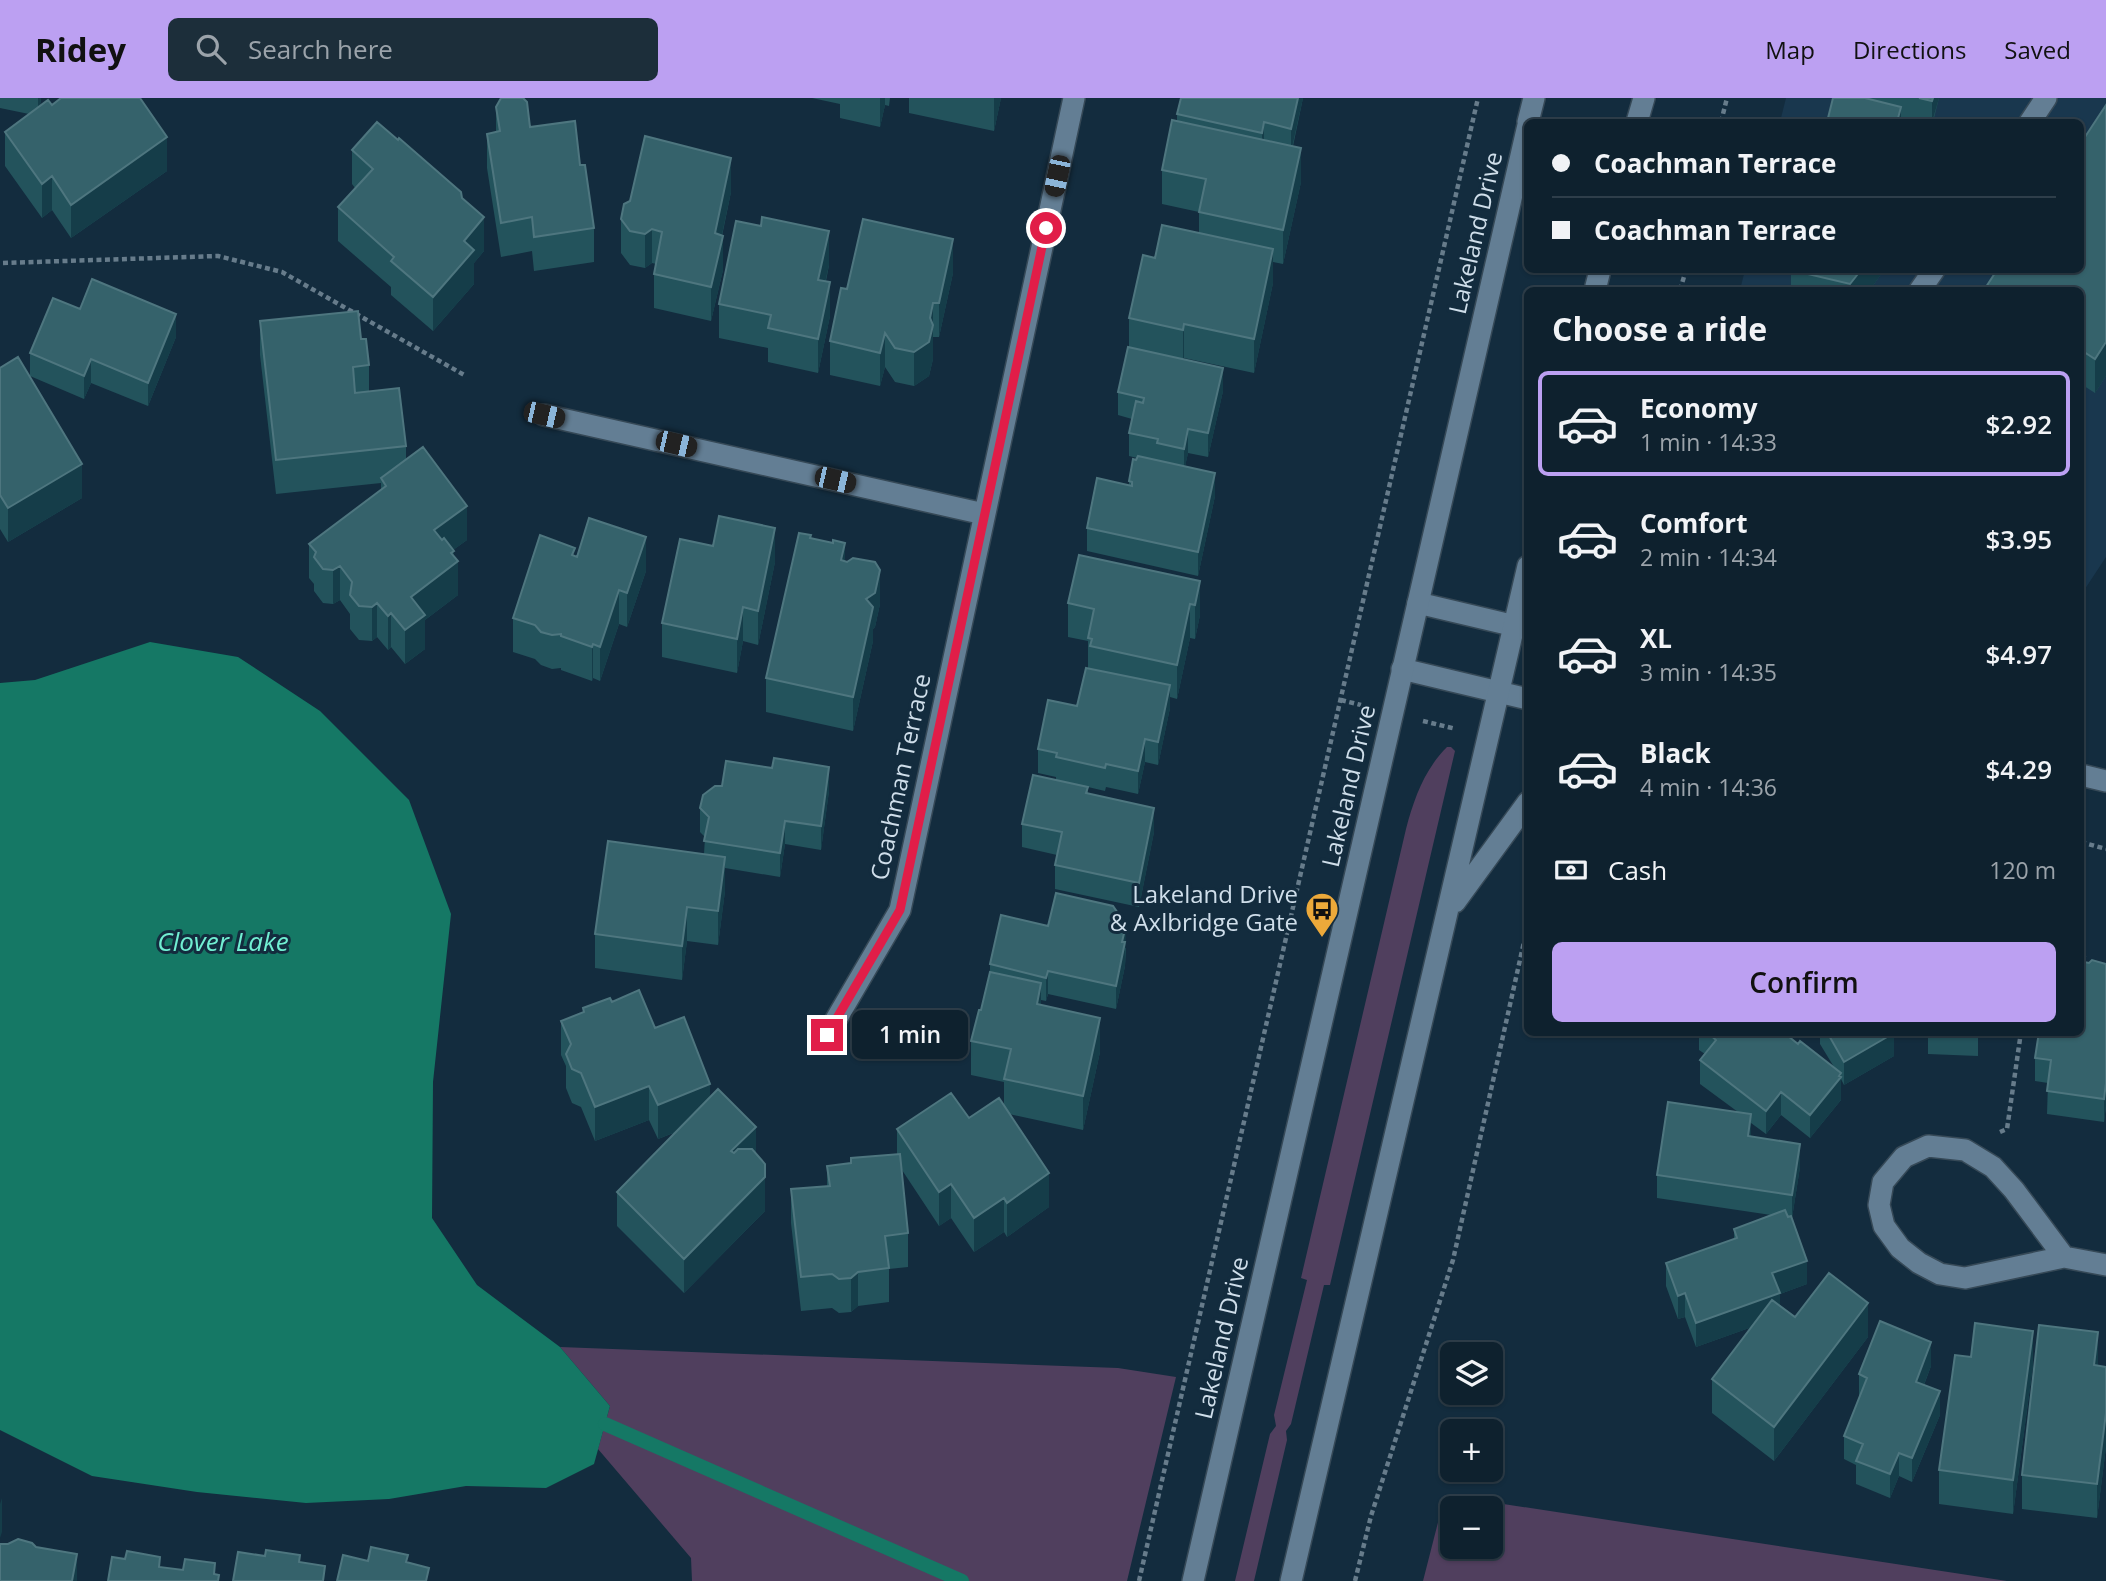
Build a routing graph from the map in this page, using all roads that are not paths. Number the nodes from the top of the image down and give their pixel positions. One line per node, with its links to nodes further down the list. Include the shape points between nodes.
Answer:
1 (1074, 98): 10 (main road, Coachman Terrace)
2 (1534, 98): 5 (main road, Lakeland Drive)
3 (1644, 98): 6 (main road)
4 (2046, 98): 7 (main road)
5 (1529, 119)
6 (1638, 119)
7 (2032, 119)
8 (1524, 141): 12 (main road, Lakeland Drive)
9 (544, 415): 10 (main road)
10 (984, 514): 21 (main road, Coachman Terrace, via 900,910)
11 (1524, 600): 13 (main road)
12 (1418, 603): 13 (main road); 14 (main road, Lakeland Drive)
13 (1521, 627): 15 (main road)
14 (1402, 669): 15 (main road); 24 (main road, Lakeland Drive)
15 (1498, 692): 16 (main road); 20 (main road)
16 (1524, 698)
17 (2084, 776): 18 (main road)
18 (2106, 781)
19 (1524, 808): 20 (main road)
20 (1448, 912): 25 (main road)
21 (827, 1035)
22 (2064, 1257): 22 (main road, via 1993,1167 1965,1150 1928,1146 1904,1157 1883,1182 1879,1206 1884,1226 1900,1248 1940,1274 1965,1278); 23 (main road)
23 (2106, 1265)
24 (1193, 1581)
25 (1291, 1581)

